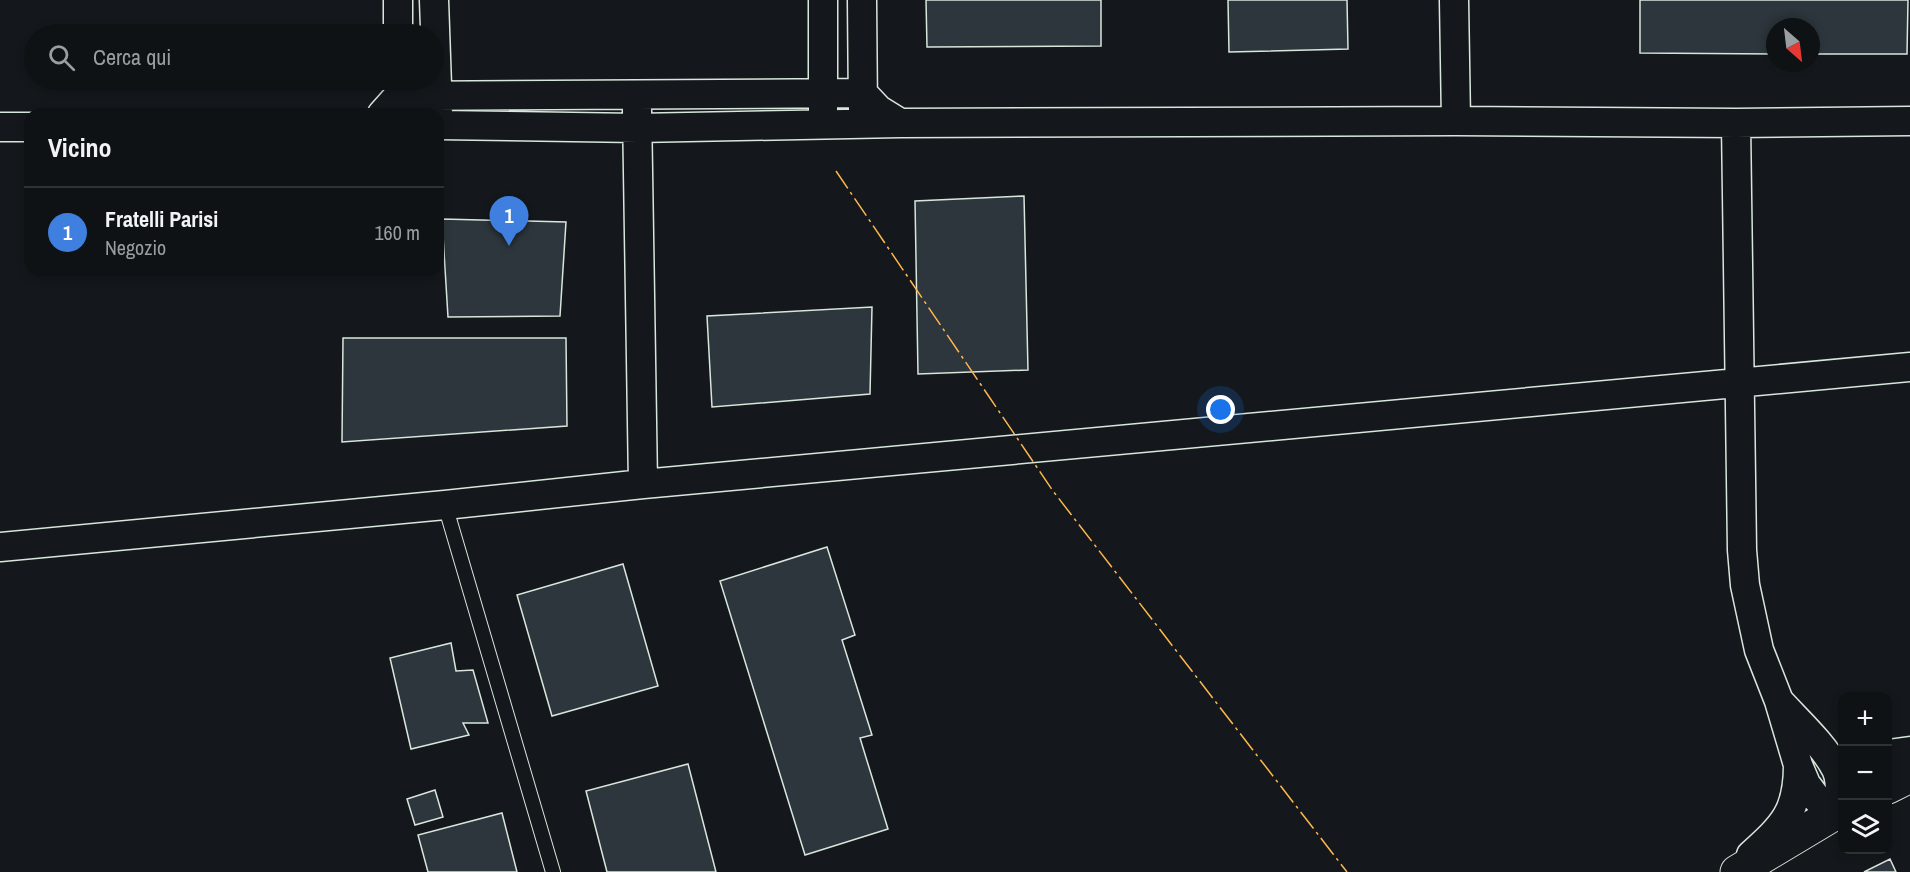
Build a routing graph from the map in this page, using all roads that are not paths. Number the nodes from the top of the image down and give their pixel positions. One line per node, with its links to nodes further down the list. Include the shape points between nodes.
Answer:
1 (398, 0): 6 (street)
2 (434, 0): 7 (street)
3 (823, 0): 10 (street)
4 (862, 0): 9 (street)
5 (1454, 0): 14 (street)
6 (398, 24)
7 (435, 24)
8 (437, 90): 13 (street)
9 (863, 93): 10 (street); 16 (street); 17 (street, via 879,110)
10 (823, 94): 11 (street); 19 (street)
11 (637, 95): 13 (street); 23 (street)
12 (394, 101): 13 (street)
13 (437, 105)
14 (1456, 121): 17 (street); 18 (street)
15 (1910, 121): 18 (street)
16 (863, 123): 17 (street); 19 (street)
17 (900, 123)
18 (1736, 123): 25 (street)
19 (823, 124): 23 (street)
20 (444, 125): 23 (street)
21 (0, 127): 22 (street)
22 (24, 127)
23 (637, 128): 26 (street)
24 (1910, 368): 25 (street)
25 (1740, 382): 26 (street); 29 (street, via 1745,585 1759,650)
26 (643, 484): 27 (street)
27 (445, 506): 28 (street); 39 (lane)
28 (0, 547)
29 (1779, 701): 31 (street); 33 (street)
30 (1910, 751): 32 (street)
31 (1832, 753): 36 (street)
32 (1892, 753)
33 (1798, 765): 37 (street, via 1817,799); 40 (street, via 1797,792 1788,816)
34 (1910, 776): 35 (street)
35 (1892, 785)
36 (1841, 800)
37 (1838, 809)
38 (1838, 812): 41 (street)
39 (553, 872)
40 (1732, 872)
41 (1737, 872)

